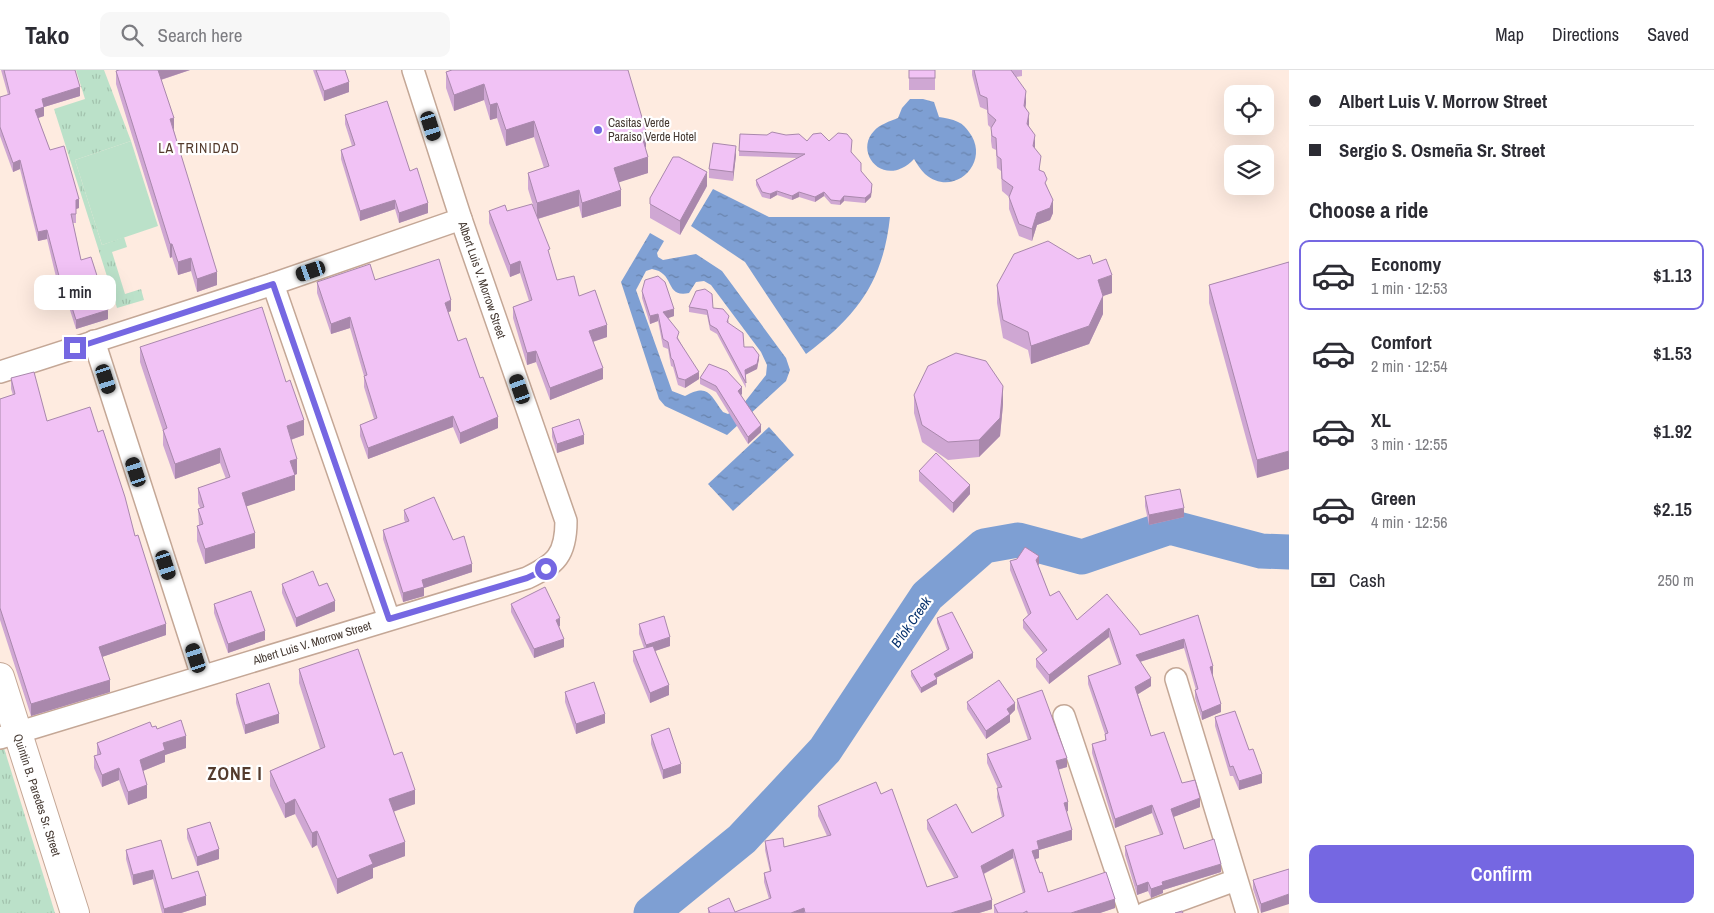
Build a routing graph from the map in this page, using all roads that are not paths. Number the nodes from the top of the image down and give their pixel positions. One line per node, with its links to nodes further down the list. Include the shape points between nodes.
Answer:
1 (413, 70): 2 (street, Albert Luis V. Morrow Street)
2 (461, 219): 3 (street); 6 (street, Albert Luis V. Morrow Street, via 566,521 566,539 558,556 546,569 527,578)
3 (273, 284): 4 (street); 6 (street)
4 (94, 342): 5 (street); 7 (street)
5 (0, 372)
6 (389, 619): 7 (street, Albert Luis V. Morrow Street)
7 (202, 676): 11 (street, Albert Luis V. Morrow Street)
8 (0, 677): 11 (main road, Quintin B. Paredes Sr. Street)
9 (1176, 679): 12 (street)
10 (1064, 716): 14 (street)
11 (9, 735): 13 (main road, Quintin B. Paredes Sr. Street)
12 (1236, 880): 15 (street); 16 (street)
13 (75, 913)
14 (1130, 913)
15 (1145, 913)
16 (1247, 913)

